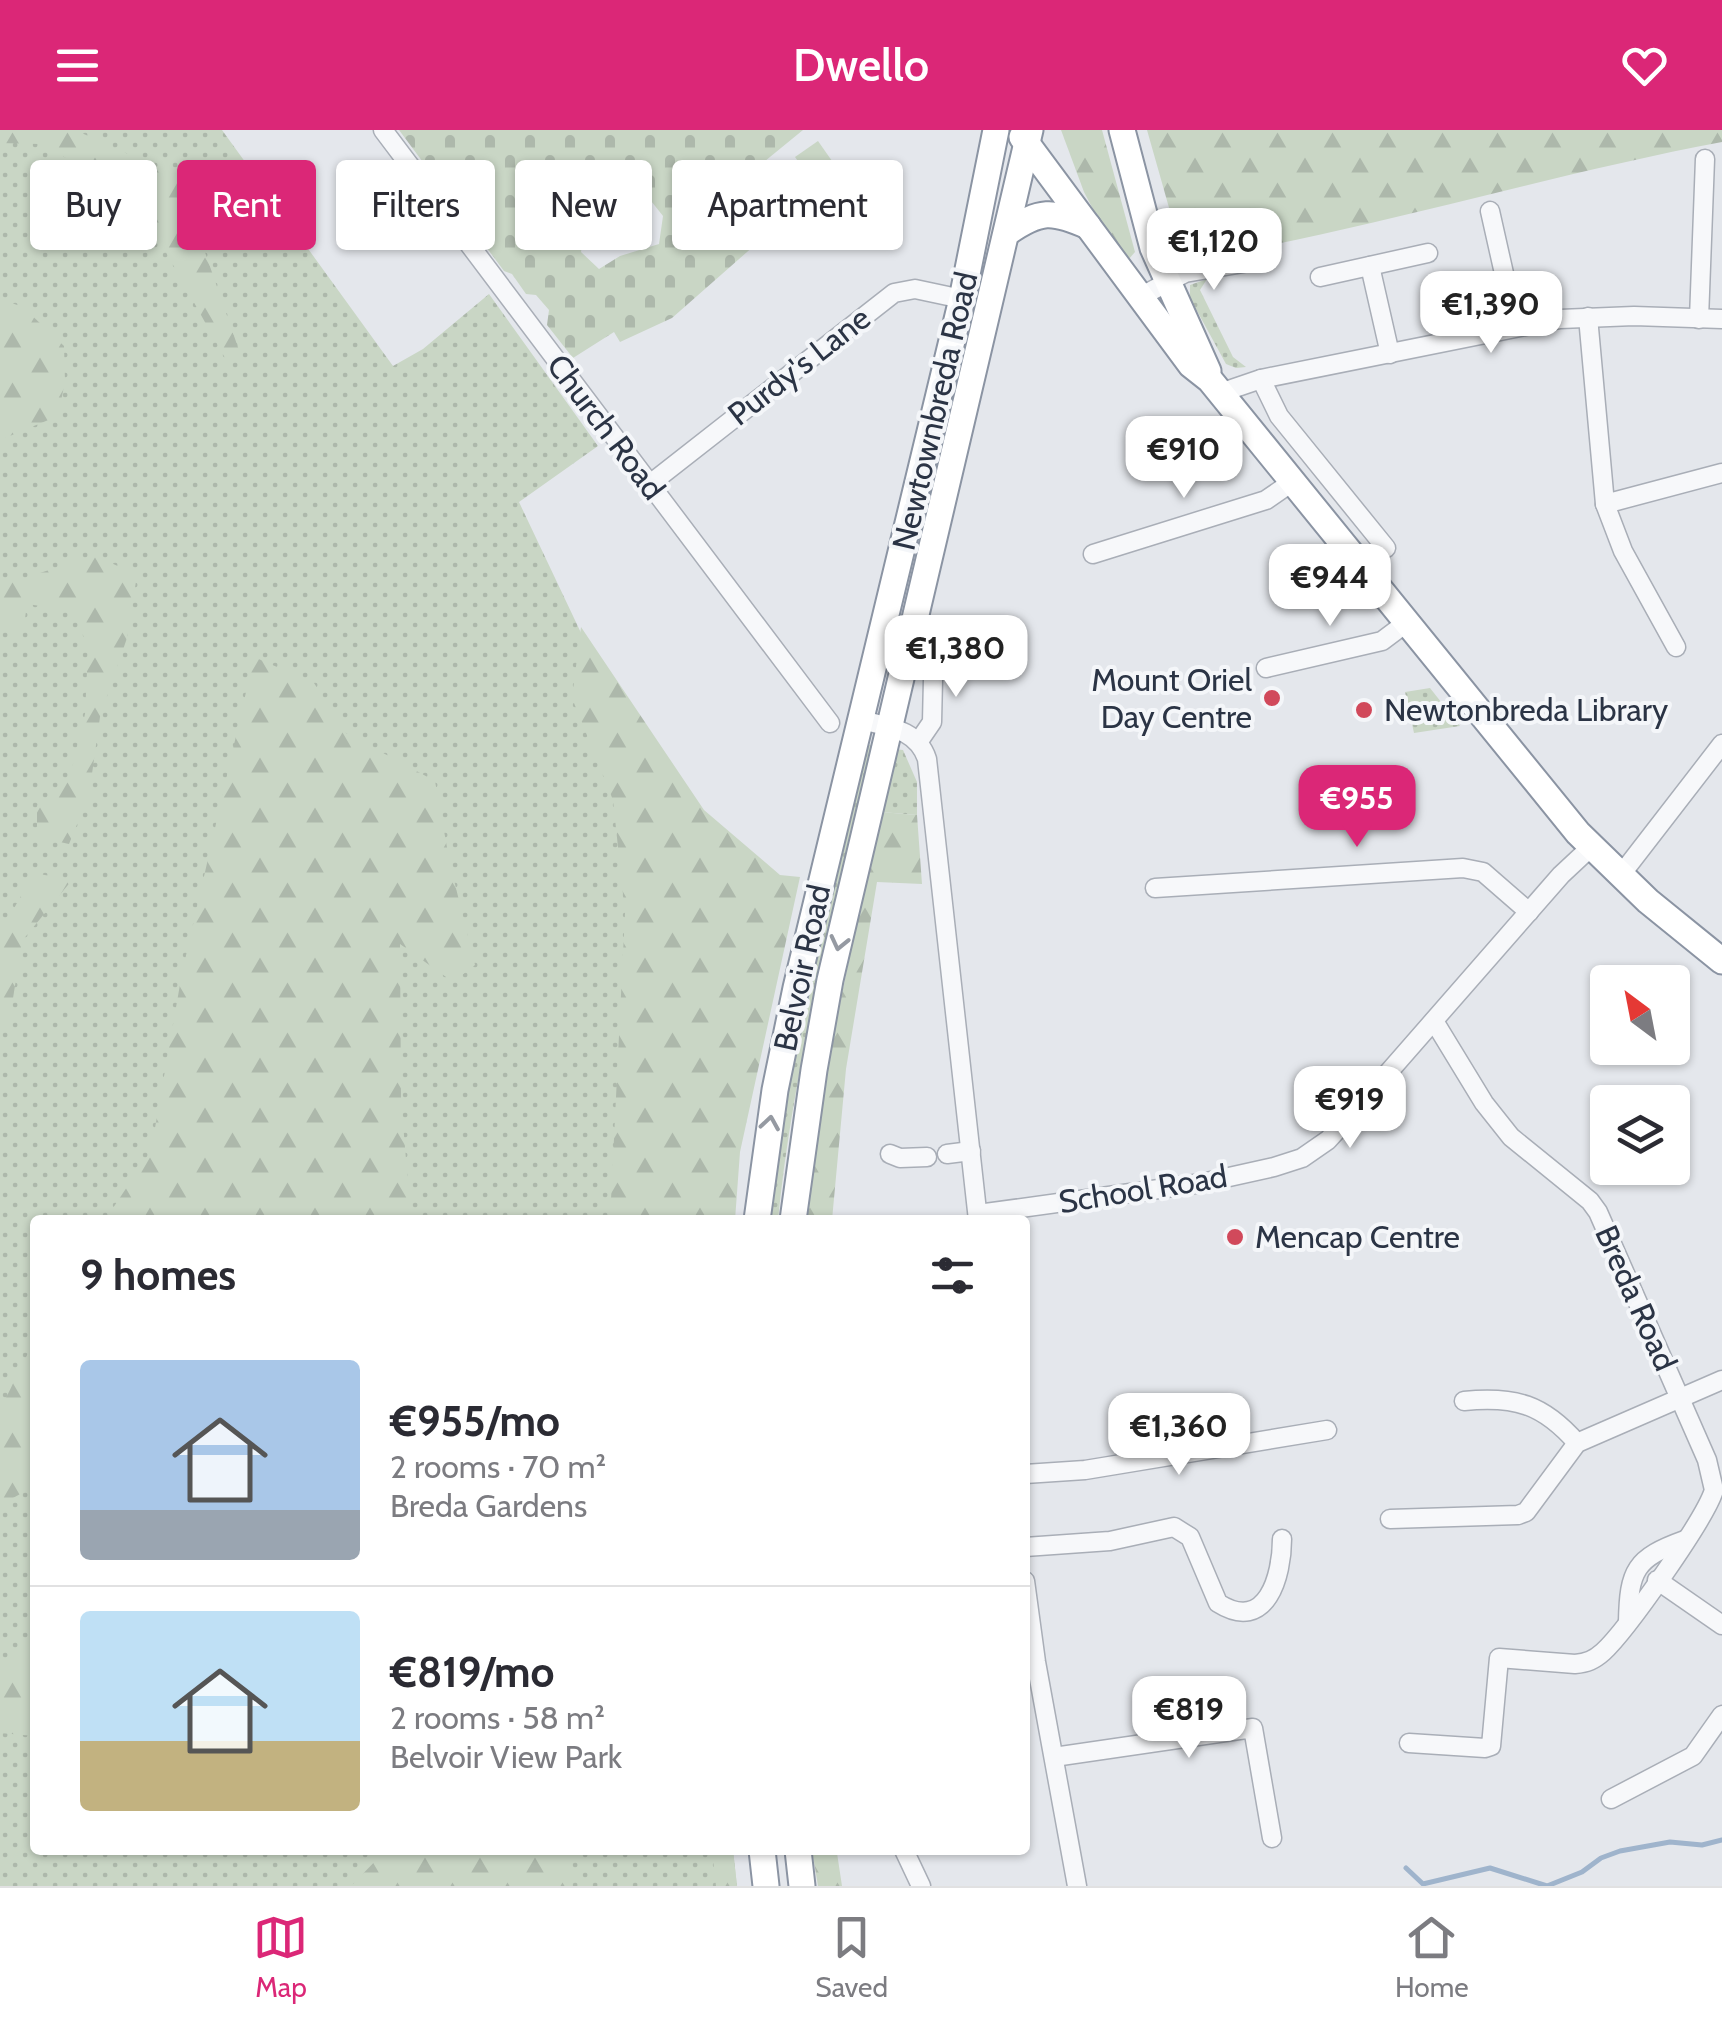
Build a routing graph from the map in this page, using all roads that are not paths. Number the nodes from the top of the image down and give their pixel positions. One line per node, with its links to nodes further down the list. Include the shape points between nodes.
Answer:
1 (383, 130): 25 (street, Church Road)
2 (996, 130): 15 (highway, Newtownbreda Road)
3 (1122, 130): 13 (highway)
4 (1025, 135): 7 (highway); 8 (highway, Newtownbreda Road)
5 (1705, 160): 17 (street)
6 (1490, 210): 19 (street)
7 (1088, 226): 8 (highway, via 1039,214); 14 (highway)
8 (1008, 232): 35 (highway, Newtownbreda Road)
9 (1428, 252): 11 (street)
10 (1248, 262): 13 (street)
11 (1370, 266): 12 (street); 20 (street)
12 (1320, 278)
13 (1166, 281): 14 (street); 22 (highway)
14 (1138, 298): 22 (highway)
15 (962, 299): 25 (street, Purdy's Lane, via 915,289 894,293); 33 (highway, Newtownbreda Road)
16 (1588, 316): 17 (street); 19 (street); 26 (street)
17 (1699, 319): 18 (street)
18 (1722, 320)
19 (1516, 327): 20 (street)
20 (1390, 354): 21 (street)
21 (1261, 379): 22 (street); 27 (street, via 1279,416)
22 (1215, 386): 24 (highway)
23 (1722, 473): 26 (street)
24 (1292, 482): 28 (street, via 1266,500); 29 (highway)
25 (650, 484): 34 (street, Church Road)
26 (1605, 504): 31 (street)
27 (1386, 548)
28 (1093, 554)
29 (1406, 623): 32 (street, via 1382,641); 38 (highway)
30 (934, 637): 36 (street, via 932,722)
31 (1676, 647)
32 (1266, 668)
33 (861, 720): 35 (street); 48 (highway, Belvoir Road, one-way to 33, via 796,988)
34 (830, 723)
35 (890, 727): 36 (street); 49 (highway, Belvoir Road, one-way to 49, via 830,980)
36 (920, 742): 44 (street, via 930,774)
37 (1722, 744): 39 (street)
38 (1591, 847): 39 (highway); 41 (street, School Road)
39 (1620, 876): 42 (highway)
40 (1155, 888): 41 (street, via 1463,868 1483,872)
41 (1529, 912): 43 (street, School Road)
42 (1722, 961)
43 (1434, 1021): 51 (street, School Road, via 1328,1140 1302,1158 1202,1183); 53 (street, Breda Road, via 1511,1137 1598,1212)
44 (971, 1152): 46 (street); 50 (street)
45 (890, 1154): 47 (street)
46 (948, 1154)
47 (927, 1157)
48 (758, 1215)
49 (794, 1215)
50 (978, 1215)
51 (991, 1215)
52 (1722, 1380): 53 (street, Breda Road)
53 (1680, 1397): 56 (street); 60 (street, Breda Road, via 1714,1490)
54 (1464, 1401): 56 (street, via 1527,1405 1545,1412)
55 (1327, 1430): 57 (street)
56 (1578, 1443): 58 (street, via 1526,1512)
57 (1030, 1474)
58 (1390, 1519)
59 (1282, 1539): 61 (street, via 1272,1594 1246,1610 1218,1603 1190,1537 1174,1527 1110,1542)
60 (1685, 1540): 62 (street, Breda Road); 63 (street, via 1639,1564 1630,1583)
61 (1030, 1548)
62 (1657, 1580): 63 (street, Breda Road); 64 (street)
63 (1628, 1622): 67 (street, Breda Road, via 1586,1664 1499,1658 1490,1746)
64 (1722, 1625)
65 (1030, 1662): 68 (street)
66 (1722, 1715): 69 (street, via 1692,1756)
67 (1409, 1743)
68 (1054, 1757): 70 (street, via 1253,1728); 77 (street)
69 (1611, 1798)
70 (1272, 1838)
71 (763, 1855): 74 (highway)
72 (799, 1855): 75 (highway)
73 (906, 1855): 76 (street)
74 (766, 1886)
75 (802, 1886)
76 (921, 1886)
77 (1077, 1886)

